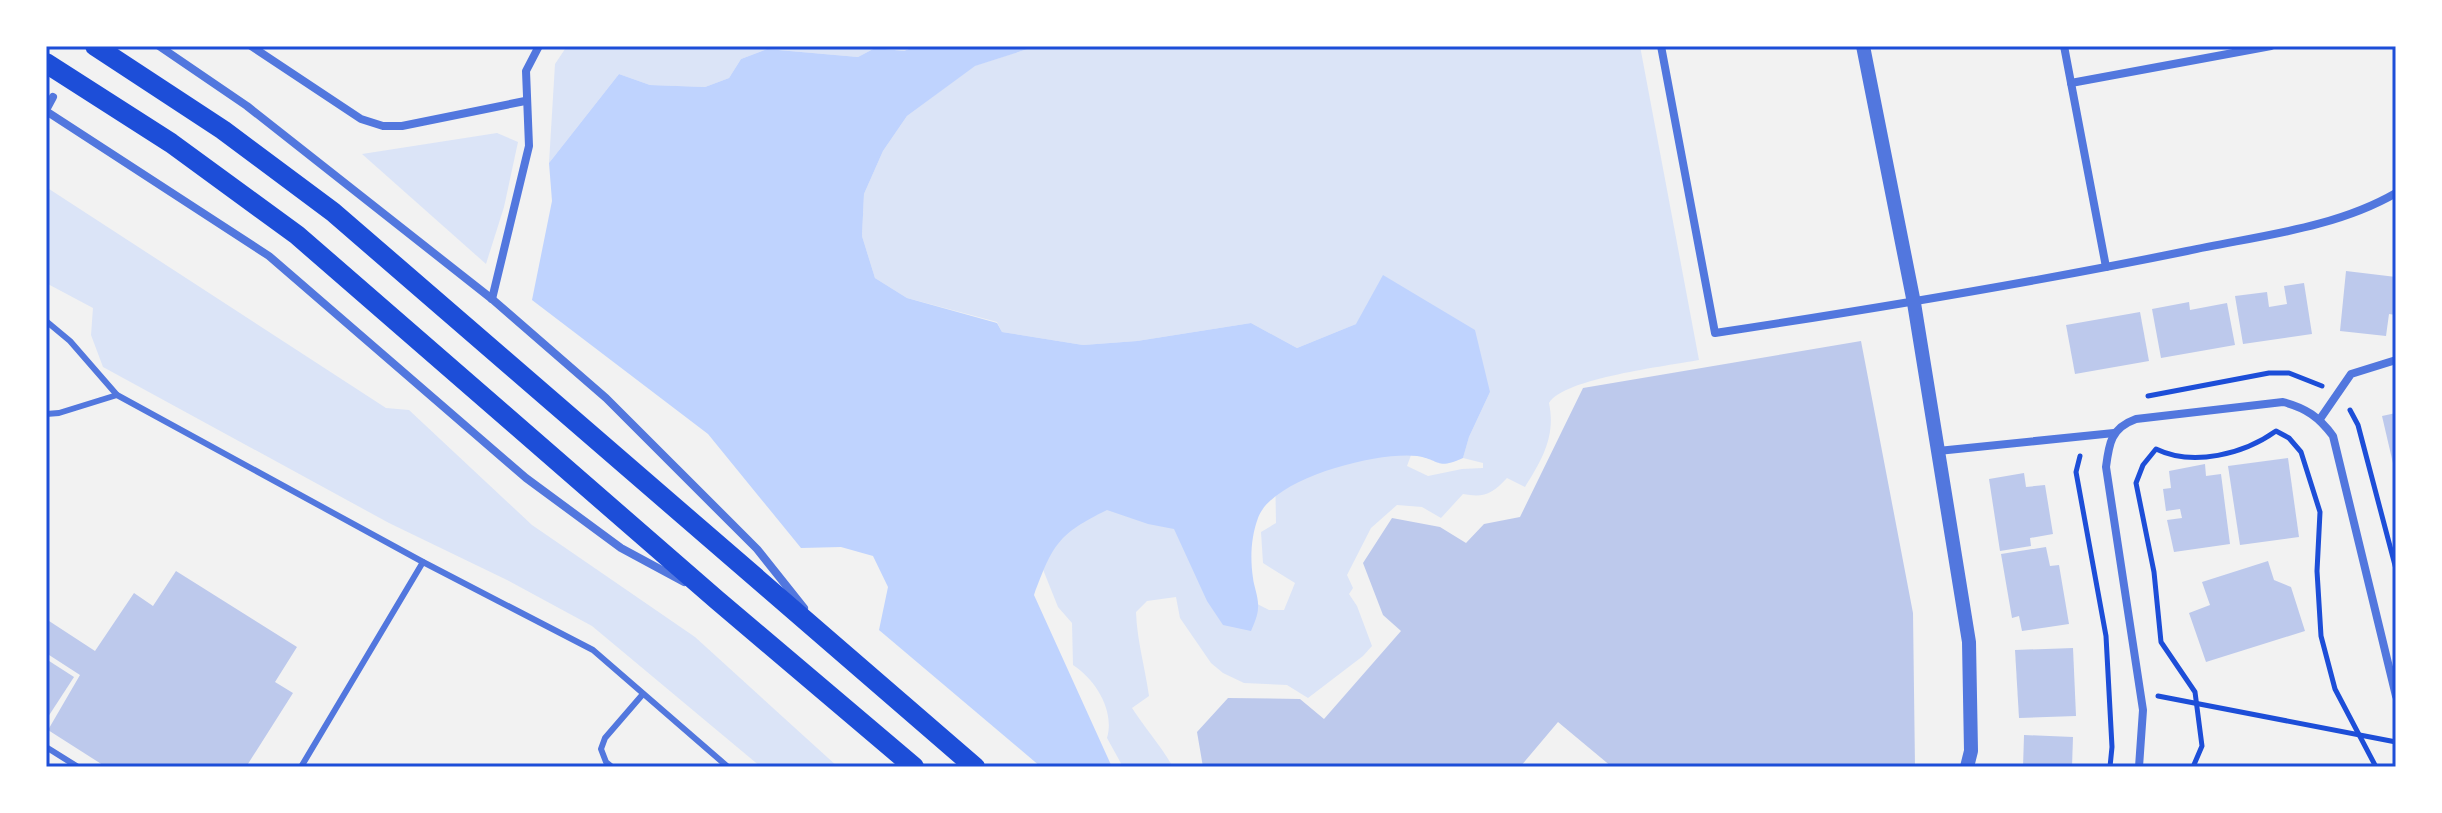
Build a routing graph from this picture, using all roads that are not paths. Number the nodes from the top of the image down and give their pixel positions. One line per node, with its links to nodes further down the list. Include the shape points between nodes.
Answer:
1 (95, 46): 27 (main road, via 223,130 333,212)
2 (159, 46): 16 (street, via 247,106)
3 (251, 46): 12 (street, via 361,119 383,126)
4 (539, 46): 12 (street, via 526,71)
5 (1661, 46): 17 (street, via 1715,333)
6 (1863, 46): 17 (street)
7 (2064, 46): 10 (street)
8 (2271, 46): 10 (street)
9 (46, 63): 26 (main road, via 171,143 297,235)
10 (2071, 83): 15 (street)
11 (53, 97): 13 (street)
12 (525, 101): 16 (street, via 529,146)
13 (46, 111): 26 (street, via 269,256 526,478 621,548)
14 (2396, 193): 15 (street, via 2311,225)
15 (2106, 267): 17 (street)
16 (492, 299): 27 (street, via 606,398 757,549)
17 (1914, 303): 24 (street)
18 (46, 321): 20 (lane)
19 (2396, 360): 22 (street, via 2351,374)
20 (117, 395): 21 (lane); 25 (lane)
21 (46, 414)
22 (2320, 419): 23 (street, via 2283,402 2136,419); 29 (street, via 2333,436)
23 (2114, 433): 24 (street); 38 (street, via 2106,467 2143,710)
24 (1938, 451): 37 (street, via 1969,642)
25 (423, 562): 28 (lane, via 593,650); 32 (lane)
26 (717, 600): 35 (main road)
27 (828, 639): 36 (main road)
28 (643, 694): 33 (lane, via 605,738 601,749); 34 (lane)
29 (2396, 696)
30 (46, 747): 31 (lane)
31 (78, 767)
32 (301, 767)
33 (612, 767)
34 (728, 767)
35 (914, 767)
36 (975, 767)
37 (1967, 767)
38 (2139, 767)

